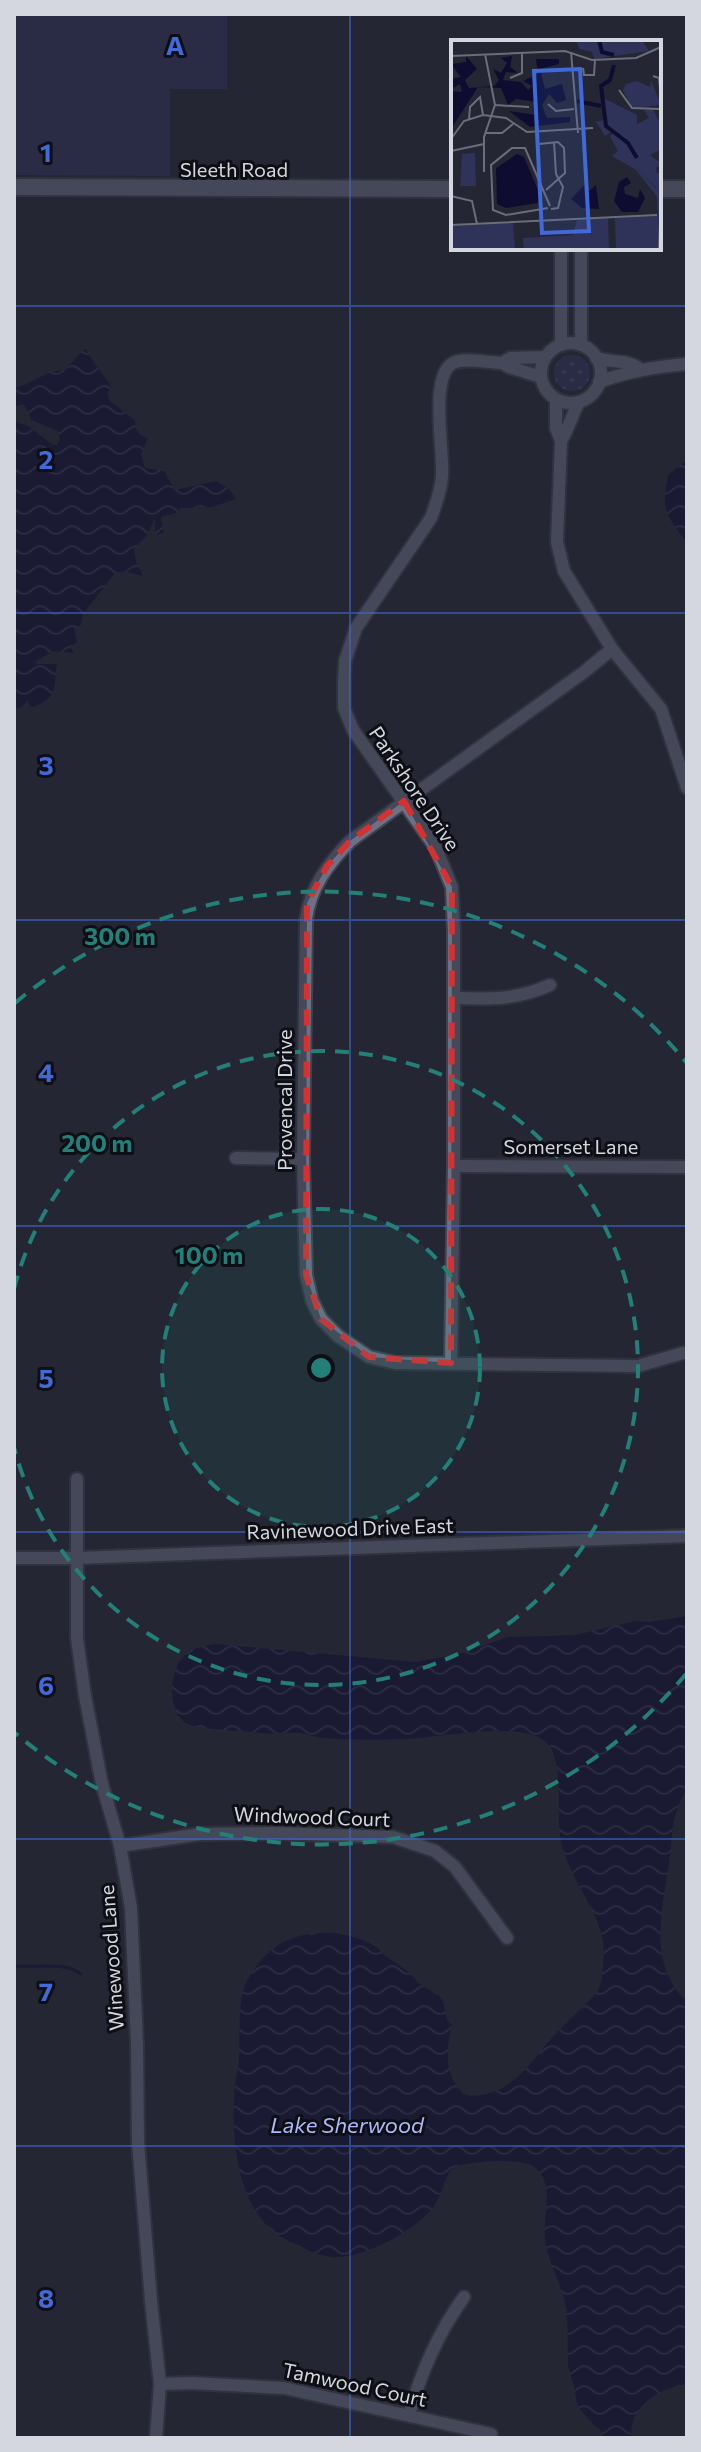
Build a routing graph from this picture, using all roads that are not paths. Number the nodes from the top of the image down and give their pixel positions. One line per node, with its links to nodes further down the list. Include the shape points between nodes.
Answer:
1 (14, 187): 2 (street, Sleeth Road)
2 (451, 189)
3 (661, 189): 4 (street)
4 (687, 189)
5 (561, 250): 7 (street)
6 (581, 250): 8 (street)
7 (561, 345): 8 (street); 9 (street)
8 (581, 345): 10 (street)
9 (545, 357): 11 (street, Parkshore Drive); 14 (street)
10 (596, 358): 13 (street, via 630,362); 15 (street)
11 (502, 363): 14 (street, Parkshore Drive); 21 (street, Parkshore Drive, via 458,361 445,370 439,389 438,501 356,628 345,661 344,708 353,730)
12 (687, 364): 13 (street)
13 (640, 369): 15 (street)
14 (541, 377): 16 (street)
15 (599, 382): 17 (street)
16 (556, 399): 17 (street); 18 (street)
17 (579, 402): 18 (street)
18 (561, 441): 19 (street, via 559,557)
19 (612, 649): 20 (street, via 661,709); 21 (street, Provencal Drive)
20 (687, 788)
21 (404, 801): 23 (street, Parkshore Drive, via 436,848 452,887); 25 (street, Provencal Drive, via 350,841 327,866 307,903)
22 (550, 985): 23 (street, via 509,998)
23 (454, 998): 26 (street, Parkshore Drive)
24 (236, 1158): 25 (street)
25 (303, 1159): 29 (street, Provencal Drive, via 306,1275 321,1319 369,1357 395,1363)
26 (454, 1166): 27 (street, Somerset Lane); 29 (street, Parkshore Drive)
27 (687, 1167)
28 (683, 1353): 29 (street, Provencal Drive, via 638,1366)
29 (451, 1363)
30 (77, 1479): 33 (street, Winewood Lane)
31 (687, 1536): 33 (street, Ravinewood Drive East)
32 (14, 1558): 33 (street, Ravinewood Drive East)
33 (76, 1558): 34 (street, Winewood Lane, via 77,1638 85,1696)
34 (120, 1846): 35 (street, Windwood Court, via 200,1834 393,1837 435,1851 455,1867); 37 (street, Winewood Lane, via 131,1908 138,2142)
35 (507, 1938)
36 (464, 2297): 38 (street, via 429,2357)
37 (160, 2384): 38 (street, Tamwood Court, via 269,2386); 40 (street, Winewood Lane)
38 (409, 2415): 39 (street, Tamwood Court)
39 (491, 2434)
40 (156, 2438)

